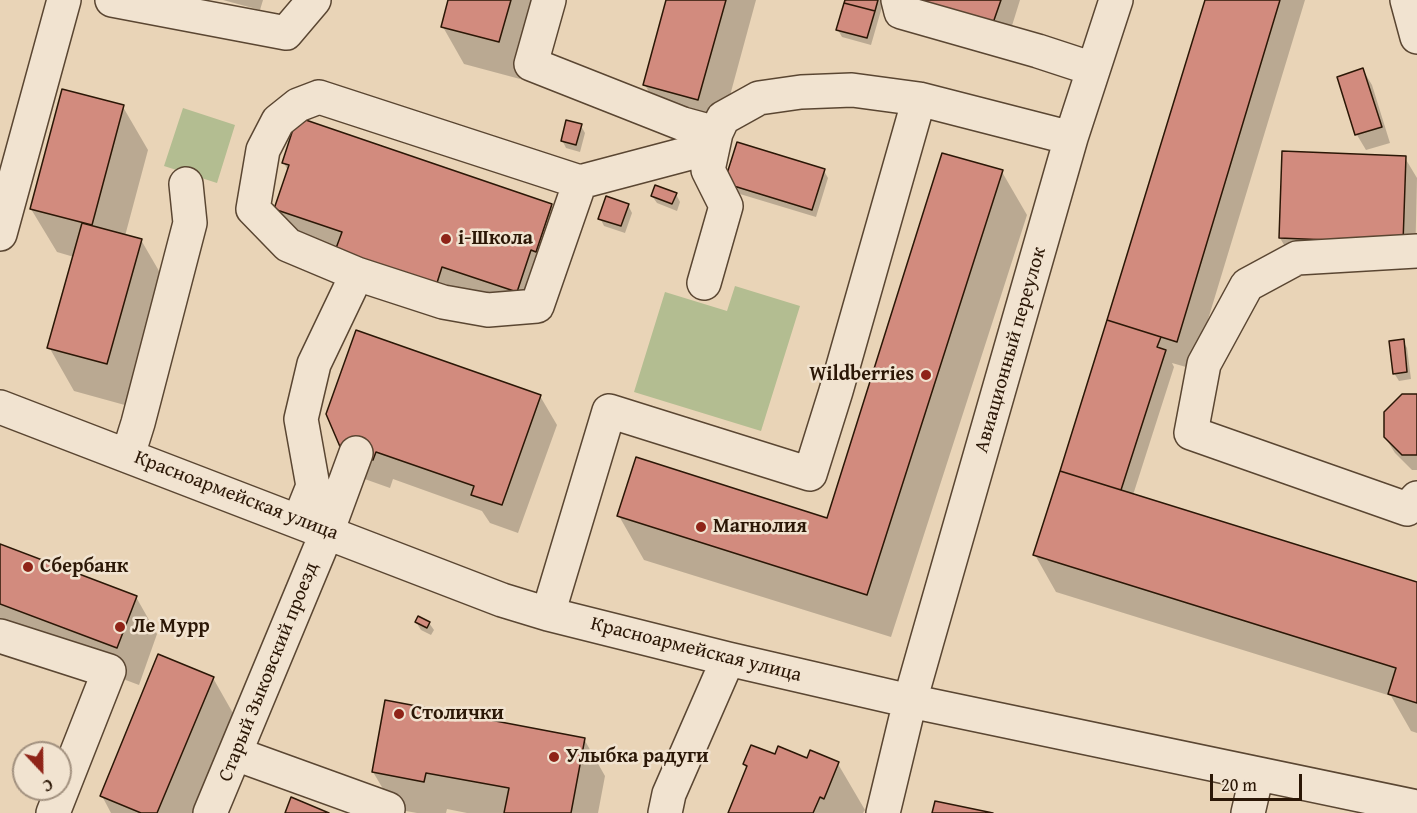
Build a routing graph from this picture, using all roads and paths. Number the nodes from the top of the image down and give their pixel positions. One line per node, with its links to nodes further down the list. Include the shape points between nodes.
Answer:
1 (64, 0): 15 (street)
2 (112, 0): 3 (street, via 286,33)
3 (314, 0)
4 (549, 0): 11 (street, via 531,64 683,124)
5 (898, 0): 9 (street, via 900,12)
6 (1116, 0): 9 (street, Авиационный переулок)
7 (1407, 0): 8 (street)
8 (1417, 37)
9 (1093, 69): 12 (street, Авиационный переулок)
10 (919, 99): 11 (street, via 852,90 759,99 723,118); 12 (street); 24 (street, via 810,474 609,411)
11 (716, 133): 13 (street, via 686,153); 18 (street, via 708,170 726,206)
12 (1071, 138): 27 (street, Авиационный переулок)
13 (580, 182): 17 (street, via 537,306 488,310 443,302); 17 (street, via 319,97 297,105 278,121 263,150 253,209 288,245)
14 (186, 184): 21 (street, via 190,223)
15 (0, 234)
16 (1417, 251): 22 (street, via 1297,258 1247,285 1204,364 1191,433 1407,509)
17 (357, 274): 23 (street, via 314,364 300,419 313,486)
18 (704, 283)
19 (0, 407): 21 (street, Красноармейская улица)
20 (356, 453): 23 (street)
21 (128, 455): 23 (street, Красноармейская улица)
22 (1417, 498)
23 (313, 527): 24 (street, Красноармейская улица); 28 (street, Старый Зыковский проезд, via 265,680)
24 (548, 614): 26 (street, Красноармейская улица)
25 (0, 636): 32 (street, via 109,671)
26 (728, 659): 27 (street, Красноармейская улица); 34 (street, via 669,794)
27 (910, 701): 29 (street, Красноармейская улица); 35 (street, Авиационный переулок)
28 (236, 754): 31 (street); 33 (street, Старый Зыковский проезд)
29 (1257, 774): 30 (street, Красноармейская улица); 36 (street)
30 (1417, 807)
31 (392, 812)
32 (52, 813)
33 (210, 813)
34 (665, 813)
35 (883, 813)
36 (1248, 813)

